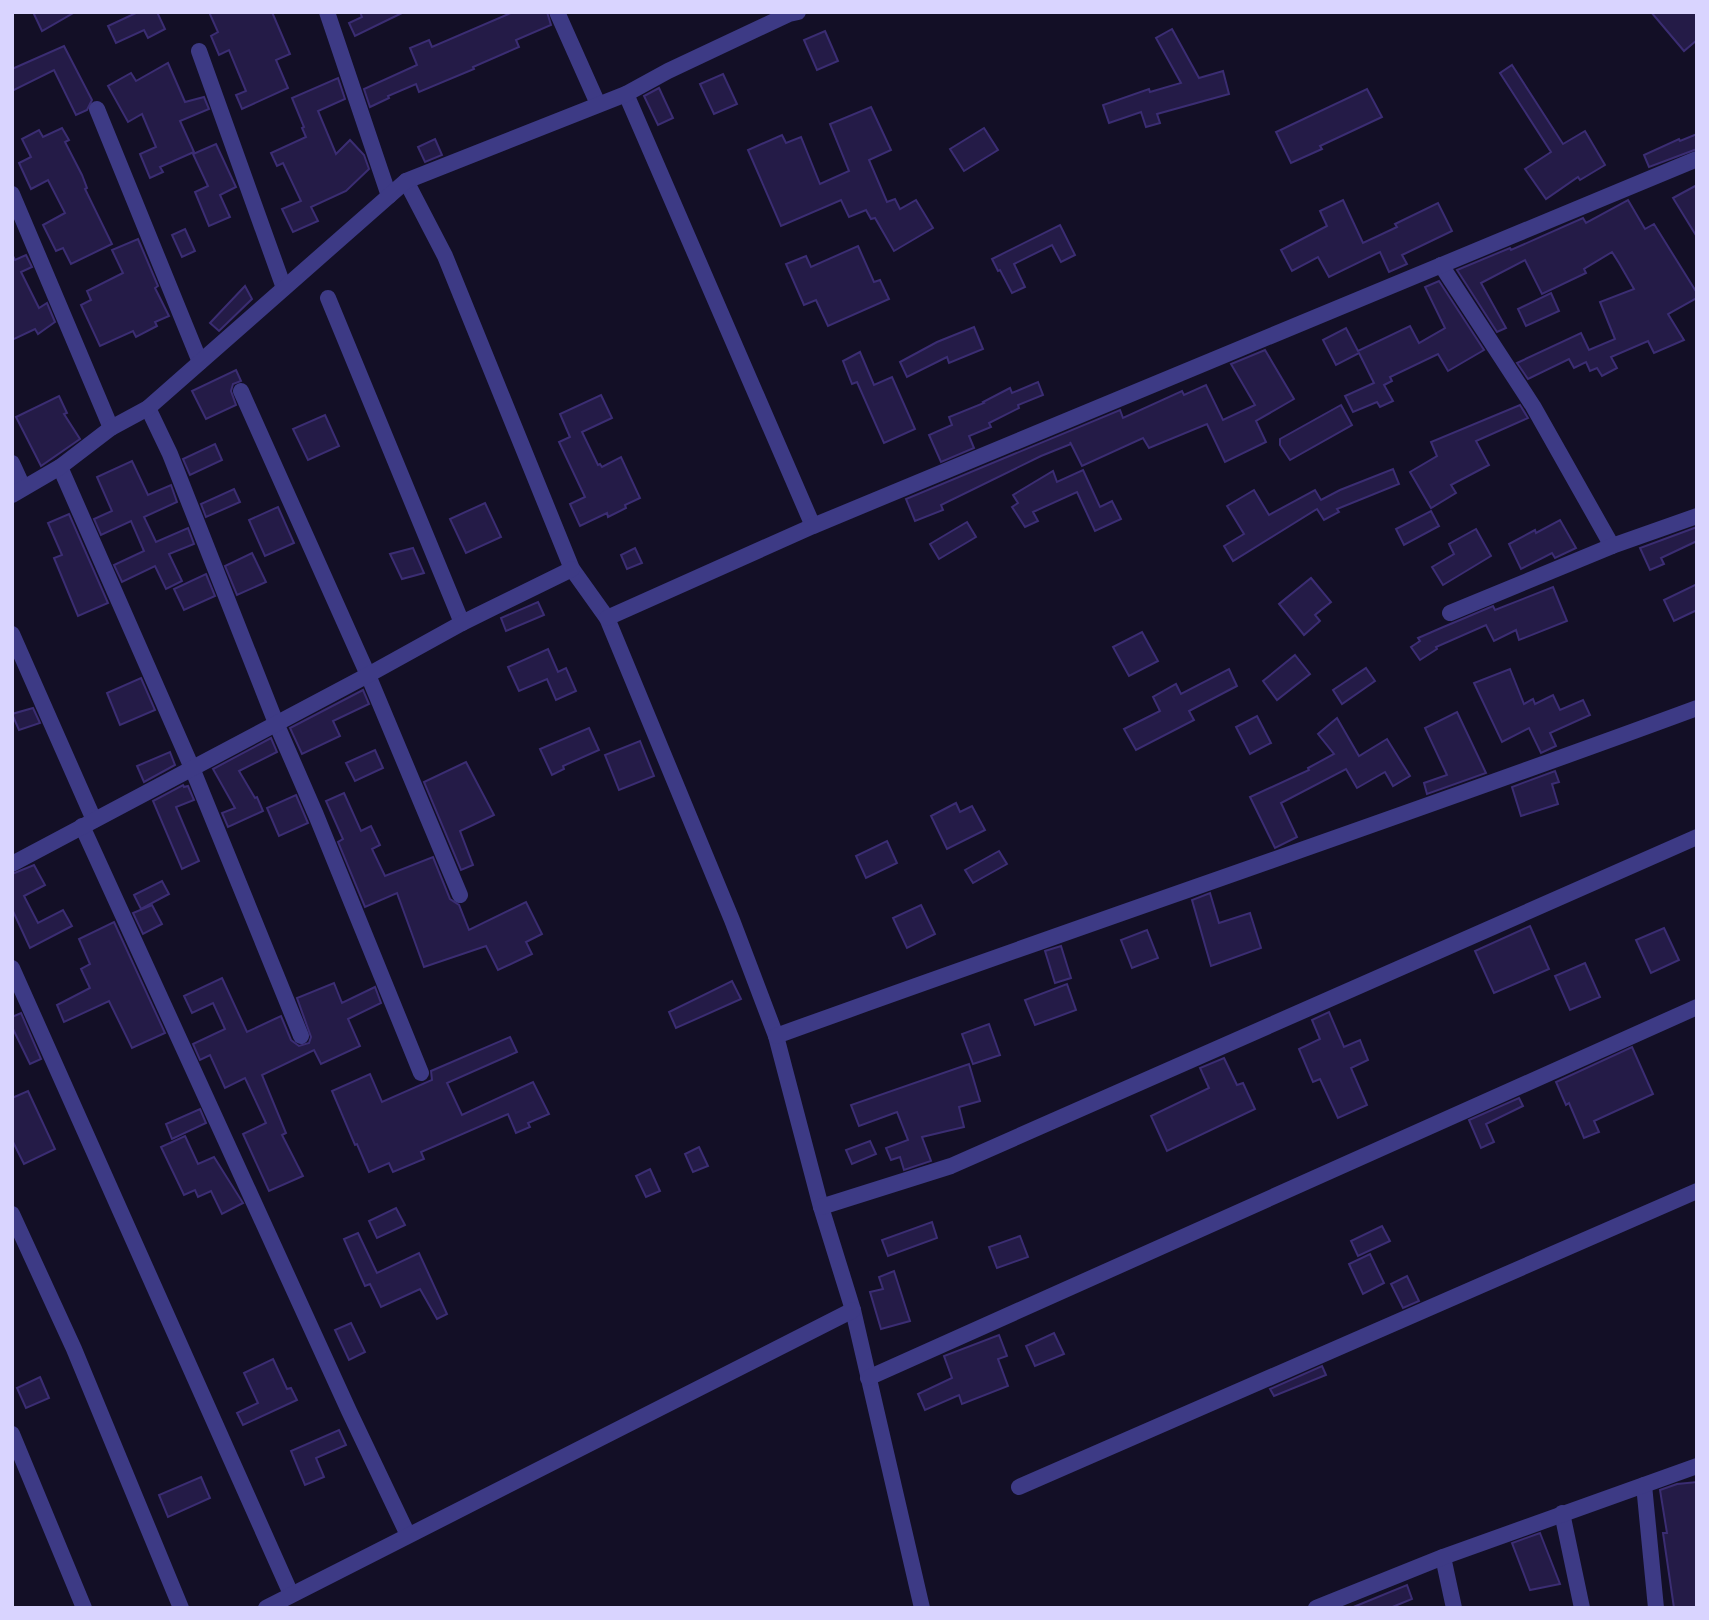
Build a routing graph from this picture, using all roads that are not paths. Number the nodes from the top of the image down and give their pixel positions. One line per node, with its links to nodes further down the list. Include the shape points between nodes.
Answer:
1 (327, 12): 11 (street)
2 (557, 12): 6 (street)
3 (798, 12): 5 (street)
4 (199, 51): 13 (street)
5 (626, 94): 6 (street); 23 (street)
6 (598, 104): 9 (street)
7 (97, 109): 15 (street)
8 (1697, 159): 12 (street)
9 (406, 181): 11 (street); 25 (street, via 445,256)
10 (12, 194): 18 (street)
11 (389, 196): 13 (street)
12 (1441, 265): 23 (street); 24 (street, via 1533,405)
13 (284, 288): 15 (street)
14 (328, 298): 28 (street)
15 (200, 362): 17 (street)
16 (241, 391): 30 (street)
17 (148, 408): 18 (street); 32 (street)
18 (111, 428): 20 (street)
19 (12, 463): 21 (street)
20 (60, 467): 21 (street); 33 (street)
21 (18, 491)
22 (1697, 516): 24 (street)
23 (813, 526): 27 (street)
24 (1612, 546): 26 (street)
25 (572, 569): 27 (street); 28 (street)
26 (1450, 613)
27 (607, 618): 41 (street)
28 (461, 623): 30 (street)
29 (12, 634): 34 (street)
30 (368, 675): 32 (street); 37 (street)
31 (1697, 708): 41 (street)
32 (276, 723): 33 (street); 42 (street)
33 (192, 768): 34 (street); 40 (street)
34 (88, 823): 36 (street); 53 (street)
35 (1697, 837): 44 (street, via 951,1166)
36 (12, 864)
37 (460, 895)
38 (12, 968): 55 (street)
39 (1697, 1007): 47 (street)
40 (301, 1036)
41 (776, 1036): 44 (street)
42 (421, 1073)
43 (1697, 1191): 51 (street)
44 (821, 1207): 46 (street)
45 (12, 1214): 57 (street, via 74,1349)
46 (853, 1310): 47 (street); 53 (street)
47 (868, 1378): 59 (street)
48 (12, 1434): 56 (street)
49 (1697, 1466): 50 (street)
50 (1644, 1485): 52 (street); 63 (street)
51 (1019, 1486)
52 (1562, 1513): 54 (street); 62 (street)
53 (408, 1535): 55 (street)
54 (1443, 1557): 60 (street); 61 (street)
55 (291, 1594): 58 (street)
56 (84, 1608)
57 (181, 1608)
58 (266, 1608)
59 (922, 1608)
60 (1316, 1608)
61 (1454, 1608)
62 (1582, 1608)
63 (1656, 1608)

